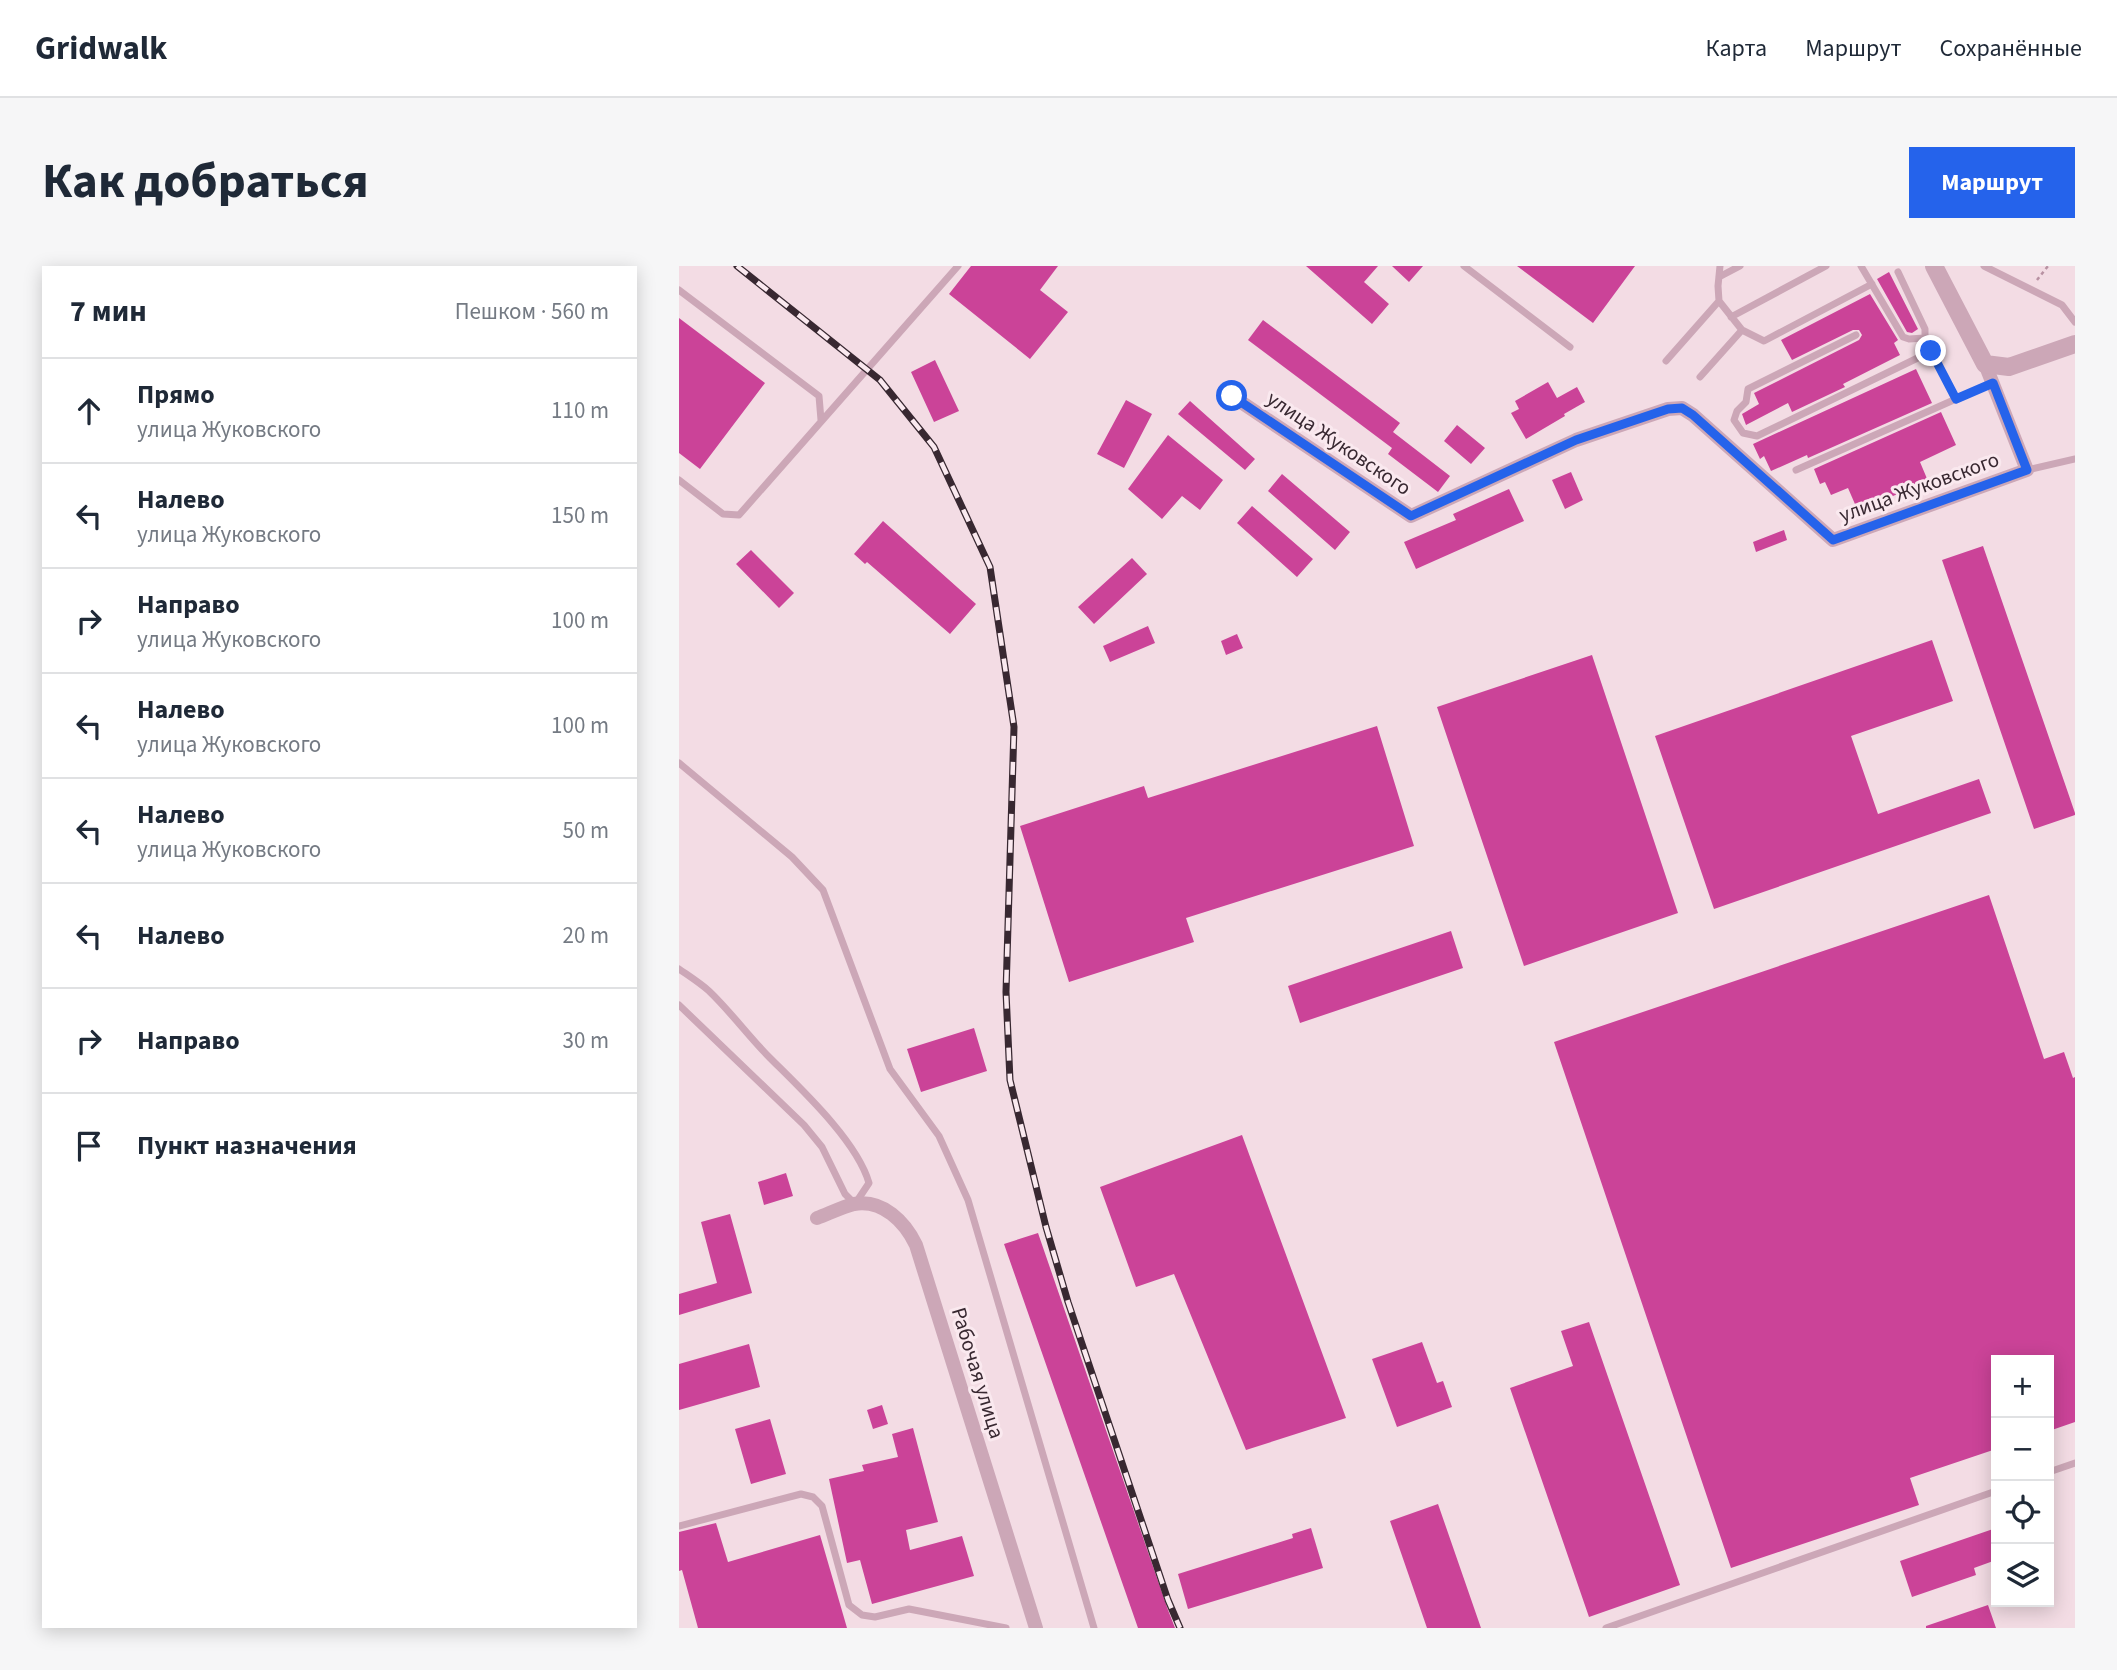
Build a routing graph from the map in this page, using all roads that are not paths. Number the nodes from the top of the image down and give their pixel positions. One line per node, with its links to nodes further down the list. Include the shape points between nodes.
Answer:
1 (958, 266): 28 (lane)
2 (1465, 266): 20 (lane)
3 (1720, 266): 10 (lane)
4 (1740, 266): 10 (lane)
5 (1826, 266): 14 (lane)
6 (1861, 266): 11 (lane)
7 (1934, 266): 23 (street)
8 (1984, 266): 15 (lane, via 2062,305)
9 (1898, 272): 18 (lane)
10 (1719, 277): 13 (lane)
11 (1872, 284): 16 (lane, via 1764,341); 18 (lane, via 1903,337)
12 (679, 290): 28 (lane, via 818,397)
13 (1719, 301): 14 (lane); 22 (lane)
14 (1731, 317): 16 (lane)
15 (2075, 322)
16 (1742, 330): 24 (lane)
17 (1856, 335): 21 (lane, via 1748,389 1746,402 1734,420 1743,433 1757,436)
18 (1925, 338): 21 (lane)
19 (2075, 344): 23 (street, via 2010,367)
20 (1570, 347)
21 (1931, 351): 27 (lane)
22 (1666, 361)
23 (1985, 364): 25 (street, улица Жуковского)
24 (1700, 377)
25 (1993, 383): 27 (lane); 31 (street, улица Жуковского)
26 (1232, 396): 31 (street, улица Жуковского, via 1411,516 1576,440 1668,409 1682,408 1693,415 1833,540)
27 (1956, 399): 30 (lane)
28 (821, 420): 32 (lane, via 739,514 723,514)
29 (2075, 459): 31 (lane)
30 (1796, 470)
31 (2027, 470)
32 (679, 480)
33 (679, 763): 44 (lane, via 792,857 823,890 890,1069 939,1136 968,1200)
34 (679, 969): 36 (lane, via 708,990 805,1091 846,1142 869,1183)
35 (679, 1005): 36 (lane, via 804,1125)
36 (855, 1204): 37 (street); 43 (street, Рабочая улица, via 893,1214 916,1245)
37 (817, 1218)
38 (2075, 1463): 39 (lane)
39 (2054, 1470)
40 (1991, 1493): 45 (lane)
41 (679, 1526): 42 (lane, via 801,1494 813,1497 822,1506 849,1605 855,1611 875,1617 909,1609)
42 (1006, 1628)
43 (1037, 1628)
44 (1094, 1628)
45 (1606, 1628)

